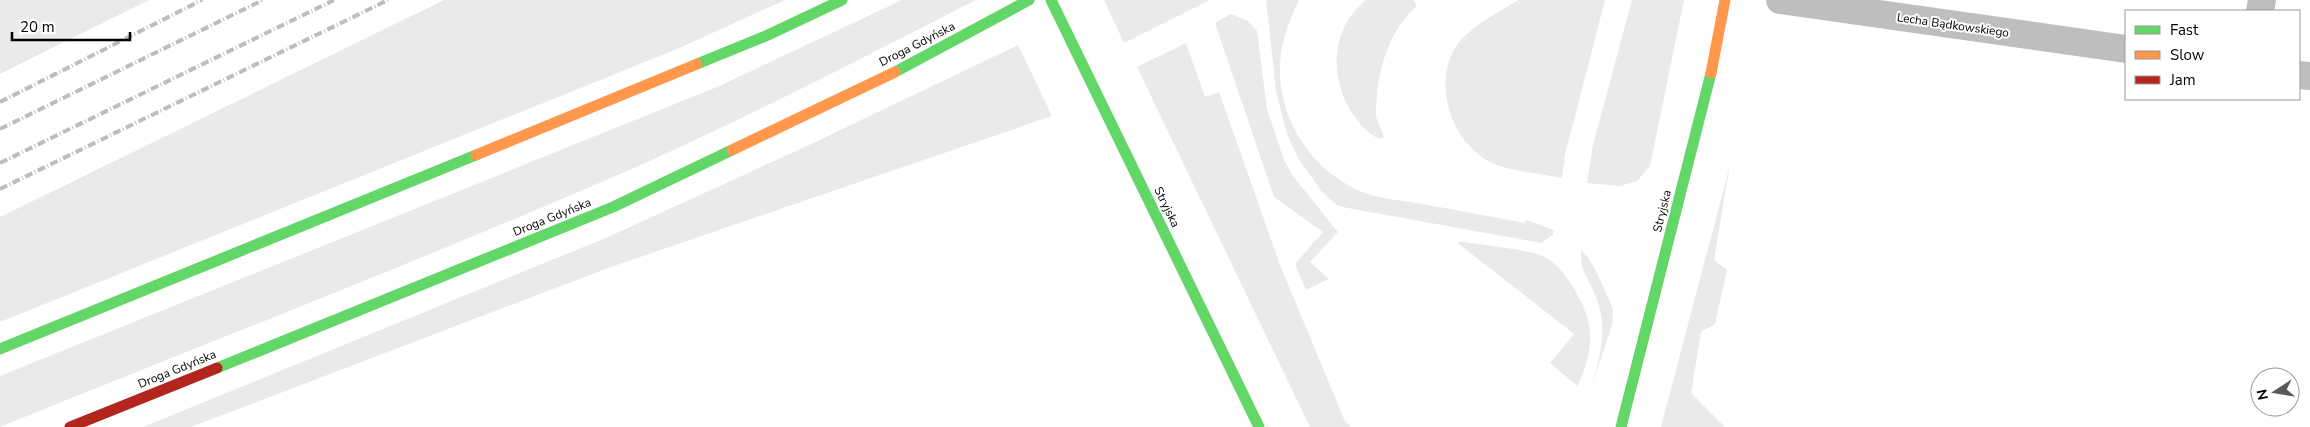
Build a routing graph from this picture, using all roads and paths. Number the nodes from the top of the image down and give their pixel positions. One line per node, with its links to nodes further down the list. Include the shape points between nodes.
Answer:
1 (842, 0): 7 (main road, via 768,36)
2 (1029, 0): 8 (main road, Droga Gdyńska, via 915,62 613,207)
3 (1051, 0): 9 (main road, Stryjska)
4 (1725, 0): 10 (main road, Stryjska, via 1711,73)
5 (1780, 0): 6 (street, Lecha Bądkowskiego)
6 (2125, 49)
7 (0, 349)
8 (70, 427)
9 (1259, 427)
10 (1621, 427)

